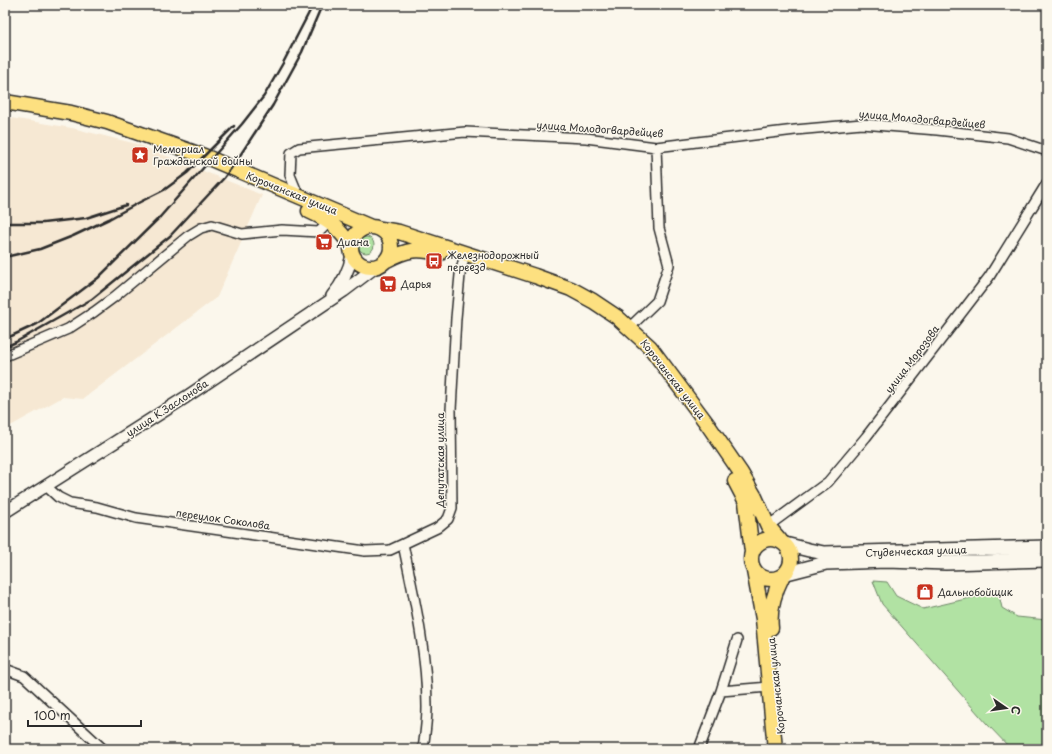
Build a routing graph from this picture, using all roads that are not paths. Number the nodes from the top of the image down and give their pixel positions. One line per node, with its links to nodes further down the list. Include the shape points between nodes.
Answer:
1 (5, 102): 6 (main road, Корочанская улица, via 107,122 204,156)
2 (5, 109): 7 (main road, Корочанская улица, via 71,120 106,129 207,164)
3 (656, 147): 4 (street, улица Молодогвардейцев, via 862,124 1008,138); 6 (street, улица Молодогвардейцев, via 586,138 464,132 299,148 291,153 290,175); 13 (street, via 659,228 668,265 657,301)
4 (1047, 151)
5 (1047, 183): 17 (street, улица Морозова, via 989,277 866,437 828,482)
6 (299, 197): 8 (main road, Корочанская улица)
7 (330, 221): 9 (main road, Корочанская улица); 14 (street, via 320,232 282,230 242,234 212,225 201,228 113,298 68,329)
8 (376, 228): 9 (main road, via 362,228 357,232 353,237); 11 (main road, via 386,234 391,243 391,250); 13 (main road, Корочанская улица, via 399,232 571,289 617,317)
9 (351, 250): 11 (main road, via 357,262 362,265 371,267); 12 (street, улица К.Заслонова, via 347,274)
10 (463, 262): 11 (main road, Корочанская улица, via 422,249 400,253); 19 (street, Депутатская улица, via 456,318 451,410 452,508 448,520); 21 (main road, Корочанская улица, via 570,296 613,322 636,343 702,431 739,487 746,502)
11 (382, 263): 12 (street, улица К.Заслонова)
12 (327, 301): 15 (street, улица К.Заслонова, via 186,397)
13 (629, 328): 17 (main road, Корочанская улица, via 650,346 708,425 749,486)
14 (5, 356)
15 (46, 486): 16 (street, улица К.Заслонова); 19 (street, переулок Соколова, via 58,497 70,503 97,507 136,518 365,550 390,550)
16 (5, 512)
17 (768, 526): 18 (main road, Корочанская улица)
18 (782, 542): 20 (main road, Студенческая улица, via 824,553); 21 (main road, via 766,539 755,546); 24 (main road, via 792,561)
19 (403, 544): 30 (street, via 417,614 427,685 427,724)
20 (1047, 547)
21 (752, 552): 23 (main road, via 750,558)
22 (1047, 560): 24 (main road, Студенческая улица, via 826,563)
23 (754, 571): 24 (main road, via 770,580); 27 (main road, Корочанская улица, via 763,619)
24 (785, 575): 33 (main road, Корочанская улица, via 776,589 770,618)
25 (737, 640): 28 (street)
26 (5, 669): 29 (street, via 24,676)
27 (770, 687): 28 (street); 32 (main road, Корочанская улица)
28 (721, 691): 31 (street)
29 (103, 749)
30 (423, 749)
31 (699, 749)
32 (775, 749)
33 (782, 749)

